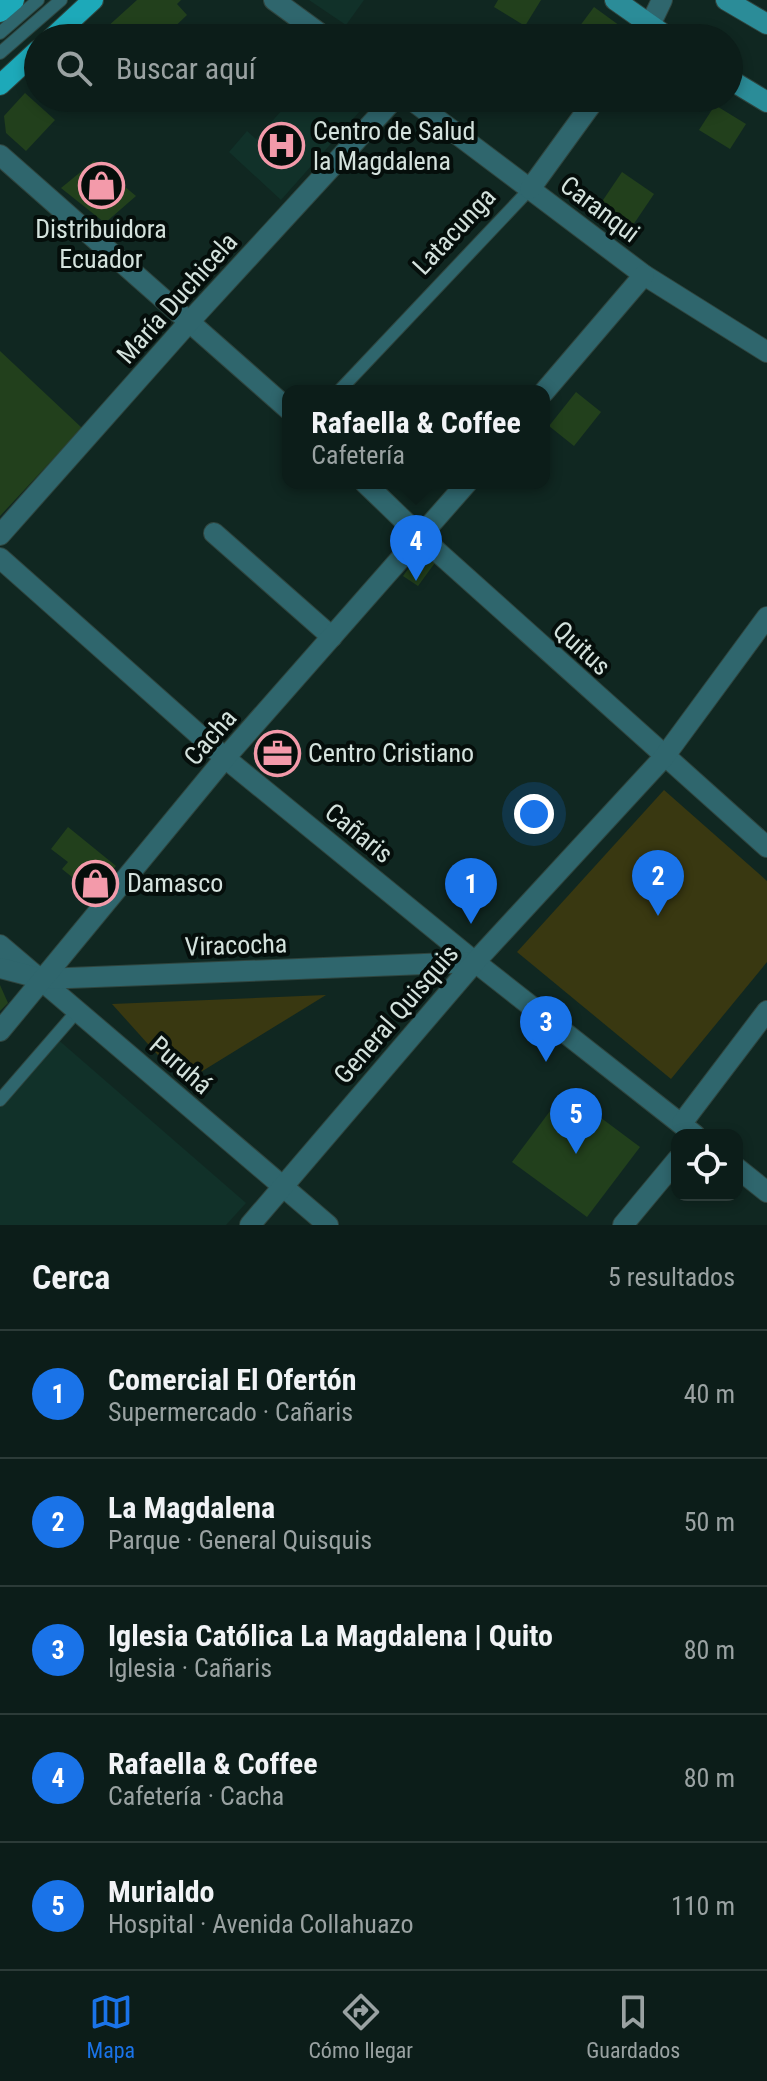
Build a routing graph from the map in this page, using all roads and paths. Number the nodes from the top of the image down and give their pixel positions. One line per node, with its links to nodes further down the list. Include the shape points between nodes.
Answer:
1 (14, 0): 9 (main road)
2 (38, 0): 17 (lane)
3 (61, 0): 10 (lane)
4 (93, 0): 11 (main road)
5 (274, 0): 12 (street)
6 (615, 0): 13 (street)
7 (662, 0): 14 (street)
8 (726, 0): 15 (street)
9 (0, 12)
10 (33, 24)
11 (67, 24)
12 (307, 24)
13 (638, 24)
14 (649, 24)
15 (767, 24)
16 (24, 32): 18 (lane)
17 (0, 33)
18 (0, 53)
19 (24, 63): 20 (main road)
20 (0, 85)
21 (743, 87): 22 (street)
22 (767, 102)
23 (382, 112): 29 (street, María Duchicela)
24 (428, 112): 27 (street, Caranqui)
25 (586, 112): 27 (street, Latacunga)
26 (0, 155): 29 (street)
27 (530, 189): 28 (street, Caranqui); 31 (lane, Latacunga)
28 (644, 275): 30 (street, Caranqui); 32 (street)
29 (190, 321): 33 (street); 37 (street, María Duchicela)
30 (767, 352)
31 (345, 385)
32 (550, 385)
33 (282, 404)
34 (371, 489): 38 (street, Quitus)
35 (462, 489): 38 (street, Cacha)
36 (214, 533): 41 (street)
37 (0, 535)
38 (421, 537): 41 (street, Cacha); 42 (street, Quitus)
39 (0, 558): 43 (street, Cañaris)
40 (767, 617): 42 (street, General Quisquis)
41 (332, 637): 43 (street, Cacha)
42 (664, 757): 44 (street, Quitus); 46 (street, General Quisquis)
43 (225, 758): 46 (street, Cañaris); 48 (street, Cacha)
44 (767, 847)
45 (0, 945): 48 (street, Puruhá)
46 (475, 962): 48 (street, Viracocha); 53 (street, Cañaris); 56 (street, General Quisquis)
47 (0, 968): 48 (street, Viracocha)
48 (43, 979): 49 (street, Puruhá); 51 (street, Cacha)
49 (78, 1010): 52 (lane); 56 (street, Puruhá)
50 (767, 1011): 53 (street)
51 (0, 1031)
52 (0, 1100)
53 (689, 1129)
54 (671, 1167): 60 (street)
55 (743, 1173): 57 (street)
56 (282, 1188): 58 (street, General Quisquis); 59 (street, Puruhá)
57 (767, 1192)
58 (250, 1225)
59 (328, 1225)
60 (623, 1225)

